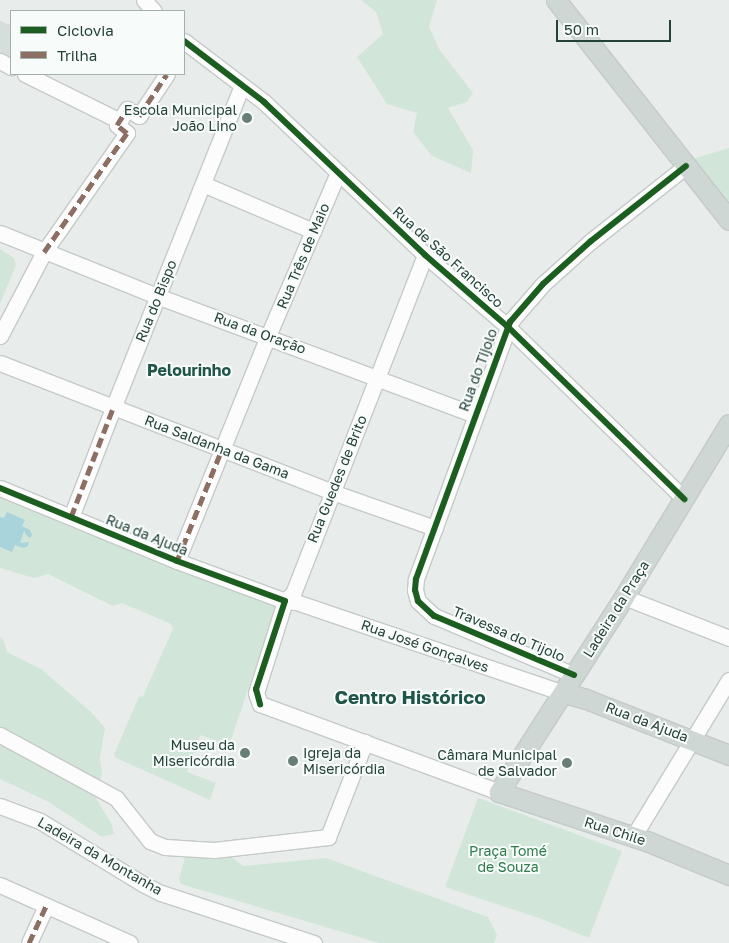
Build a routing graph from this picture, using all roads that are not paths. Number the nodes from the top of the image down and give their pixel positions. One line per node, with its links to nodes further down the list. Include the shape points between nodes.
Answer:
1 (144, 0): 3 (street)
2 (556, 0): 9 (main road)
3 (153, 10)
4 (185, 45): 7 (street, Rua de São Francisco)
5 (27, 75): 8 (street)
6 (166, 75): 8 (street, via 139,116 127,109)
7 (242, 86): 10 (street, Rua de São Francisco); 11 (street, Rua do Bispo)
8 (120, 120): 15 (street, via 117,125 127,133)
9 (686, 166): 12 (main road); 18 (street, Rua do Tijolo, via 542,284)
10 (338, 173): 13 (street, Rua Três de Maio); 16 (street, Rua de São Francisco)
11 (203, 184): 13 (street); 17 (street, Rua do Bispo)
12 (729, 220)
13 (313, 231): 20 (street, Rua Três de Maio)
14 (0, 233): 15 (street, Rua da Oração)
15 (44, 252): 17 (street, Rua da Oração); 19 (street)
16 (425, 255): 18 (street, Rua de São Francisco); 22 (street, Rua Guedes de Brito)
17 (157, 296): 20 (street, Rua da Oração); 23 (street, Rua do Bispo)
18 (507, 326): 24 (street, Rua do Tijolo); 29 (street, Rua de São Francisco)
19 (0, 336)
20 (268, 336): 22 (street, Rua da Oração); 26 (street, Rua Três de Maio)
21 (0, 363): 23 (street, Rua Saldanha da Gama)
22 (378, 377): 24 (street, Rua da Oração); 28 (street, Rua Guedes de Brito)
23 (113, 408): 26 (street, Rua Saldanha da Gama); 30 (street, Rua do Bispo)
24 (475, 415): 31 (street, Rua do Tijolo)
25 (727, 433): 29 (main road, Ladeira da Praça)
26 (222, 450): 28 (street, Rua Saldanha da Gama); 32 (street, Rua Três de Maio)
27 (0, 488): 30 (street, Rua da Ajuda)
28 (332, 492): 31 (street, Rua Saldanha da Gama); 34 (street, Rua Guedes de Brito, via 293,593)
29 (684, 499): 33 (main road, Ladeira da Praça)
30 (71, 517): 32 (street, Rua da Ajuda)
31 (435, 528): 35 (street, Rua do Tijolo, via 415,590 418,602)
32 (177, 561): 34 (street, Rua da Ajuda)
33 (624, 598): 36 (street); 37 (main road, Ladeira da Praça)
34 (285, 601): 39 (street, Rua José Gonçalves); 42 (street, Rua Guedes de Brito, via 256,689 260,704)
35 (434, 616): 37 (street, Travessa do Tijolo)
36 (729, 638)
37 (574, 675): 39 (main road, Ladeira da Praça)
38 (729, 680): 41 (street)
39 (564, 692): 41 (main road, Rua da Ajuda); 44 (main road, Ladeira da Praça)
40 (0, 735): 42 (street, via 116,798 150,841 164,847 214,850 328,838)
41 (694, 740): 43 (main road, Rua da Ajuda); 46 (street)
42 (365, 742): 44 (street)
43 (729, 755)
44 (499, 792): 46 (main road, Rua Chile)
45 (0, 806): 52 (street, Ladeira da Montanha, via 40,821 162,893)
46 (633, 837): 47 (main road, Rua Chile)
47 (729, 875)
48 (0, 884): 49 (street)
49 (46, 906): 50 (street); 51 (street)
50 (29, 943)
51 (130, 943)
52 (314, 943)

